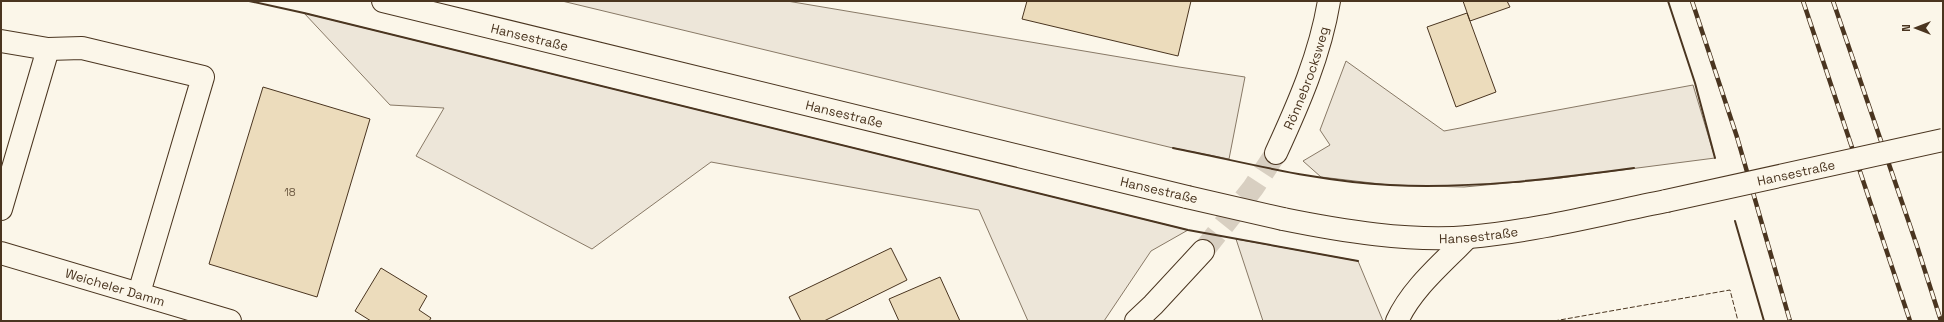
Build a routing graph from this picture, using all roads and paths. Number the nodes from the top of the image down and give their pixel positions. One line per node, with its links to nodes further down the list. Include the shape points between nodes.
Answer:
1 (383, 1): 8 (main road, Hansestraße, bridge, via 1283,219 1320,227 1364,232 1418,237)
2 (1329, 1): 6 (main road, Rönnebrocksweg, via 1316,58)
3 (1, 41): 4 (main road)
4 (48, 49): 7 (main road); 11 (main road, via 82,48 203,77)
5 (1943, 140): 8 (main road, Hansestraße, bridge, via 1524,230)
6 (1276, 153)
7 (1, 209)
8 (1468, 237): 14 (main road, via 1419,287)
9 (1203, 251): 13 (main road)
10 (1, 253): 11 (main road, Weicheler Damm)
11 (138, 293): 12 (main road, Weicheler Damm)
12 (230, 321)
13 (1136, 321)
14 (1397, 321)

